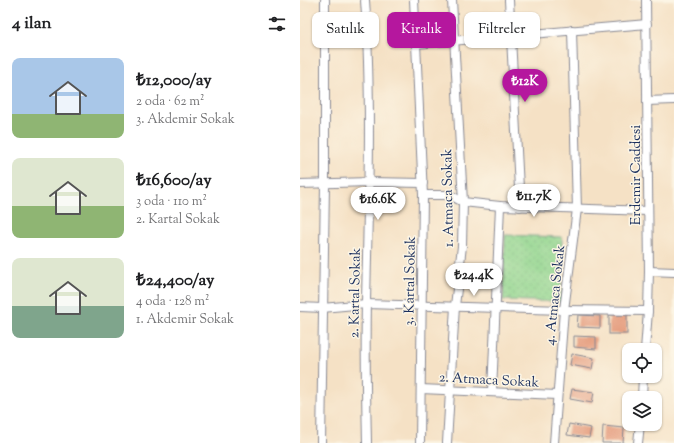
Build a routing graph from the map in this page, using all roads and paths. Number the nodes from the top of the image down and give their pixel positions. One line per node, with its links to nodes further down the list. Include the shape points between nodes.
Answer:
1 (325, 0): 21 (street)
2 (365, 0): 18 (street, 2. Kartal Sokak)
3 (414, 0): 7 (street, 3. Kartal Sokak)
4 (452, 0): 8 (street, 1. Atmaca Sokak)
5 (509, 0): 9 (street)
6 (648, 0): 10 (street, Erdemir Caddesi)
7 (415, 12)
8 (453, 12)
9 (510, 12)
10 (646, 24): 11 (street); 17 (street, Erdemir Caddesi)
11 (572, 30): 12 (street); 26 (street, 4. Atmaca Sokak)
12 (540, 33)
13 (416, 48): 19 (street, 3. Kartal Sokak)
14 (454, 48): 23 (street, 1. Atmaca Sokak)
15 (512, 48): 25 (street)
16 (674, 100): 17 (street)
17 (647, 101): 27 (street, Erdemir Caddesi)
18 (370, 182): 19 (street); 21 (street); 30 (street, 2. Kartal Sokak)
19 (423, 182): 22 (street, 3. Kartal Sokak)
20 (300, 184): 21 (street)
21 (325, 184): 34 (street)
22 (423, 195): 23 (street, via 450,196); 31 (street, 3. Kartal Sokak)
23 (463, 202): 24 (street); 32 (street, 1. Atmaca Sokak, via 462,246)
24 (500, 206): 25 (street); 35 (street)
25 (520, 207): 26 (street)
26 (577, 209): 27 (street); 36 (street, 4. Atmaca Sokak)
27 (648, 211): 28 (street, Erdemir Caddesi)
28 (648, 271): 29 (street); 37 (street, Erdemir Caddesi)
29 (674, 272)
30 (366, 304): 31 (street); 34 (street); 45 (street, 2. Kartal Sokak)
31 (421, 306): 32 (street); 39 (street, 3. Kartal Sokak)
32 (455, 306): 35 (street); 40 (street, 1. Atmaca Sokak)
33 (300, 308): 34 (street)
34 (322, 308): 44 (street)
35 (496, 308): 36 (street); 41 (street)
36 (564, 310): 37 (street); 42 (street, 4. Atmaca Sokak)
37 (648, 311): 38 (street, Erdemir Caddesi)
38 (646, 343)
39 (421, 389): 40 (street, 2. Atmaca Sokak); 46 (street, 3. Kartal Sokak)
40 (451, 390): 41 (street, 2. Atmaca Sokak); 47 (street, 1. Atmaca Sokak)
41 (492, 392): 42 (street, 2. Atmaca Sokak)
42 (557, 395): 48 (street, 4. Atmaca Sokak)
43 (639, 431): 49 (street)
44 (321, 443)
45 (367, 443)
46 (420, 443)
47 (447, 443)
48 (554, 443)
49 (638, 443)

